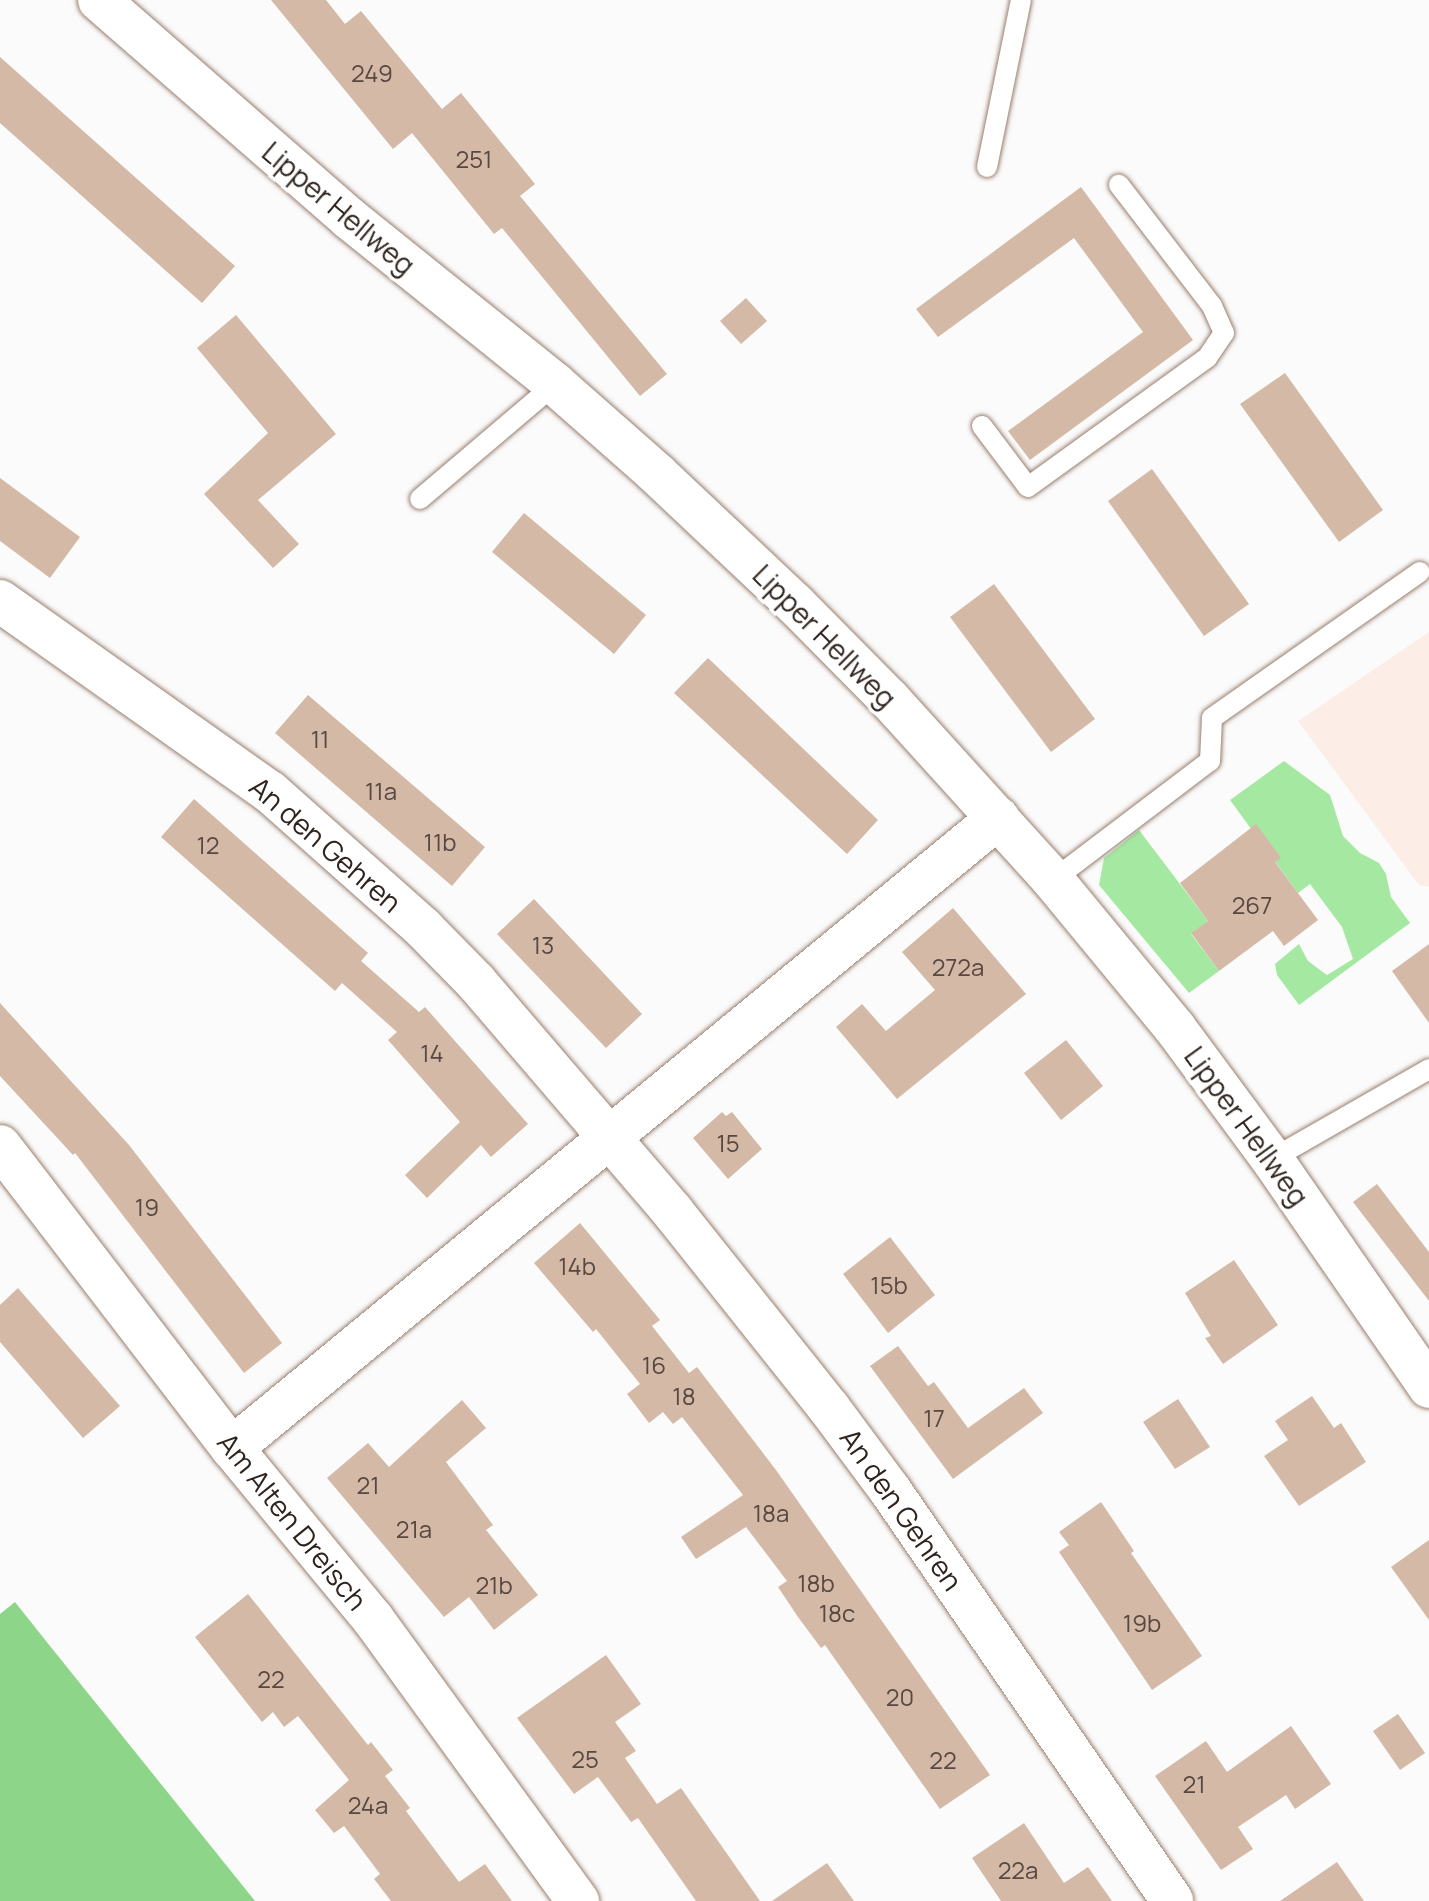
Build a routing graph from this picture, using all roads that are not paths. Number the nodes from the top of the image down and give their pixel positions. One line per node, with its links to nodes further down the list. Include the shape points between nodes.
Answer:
1 (99, 0): 5 (street, Lipper Hellweg, via 350,219)
2 (1021, 0): 3 (lane)
3 (987, 167)
4 (1119, 185): 6 (lane, via 1212,306 1224,333 1207,358 1028,487)
5 (555, 384): 7 (lane); 10 (street, Lipper Hellweg, via 795,604)
6 (982, 426)
7 (420, 499)
8 (1420, 572): 11 (lane, via 1212,718 1210,761)
9 (0, 601): 13 (street, An den Gehren, via 221,757 313,829 476,982)
10 (998, 818): 11 (street, Lipper Hellweg); 13 (street)
11 (1053, 880): 15 (street, Lipper Hellweg, via 1175,1028)
12 (1429, 1069): 15 (lane)
13 (609, 1135): 17 (street); 19 (street, An den Gehren, via 762,1320 890,1490)
14 (0, 1146): 17 (street, Am Alten Dreisch)
15 (1272, 1159): 16 (street, Lipper Hellweg)
16 (1429, 1387)
17 (232, 1448): 18 (street, Am Alten Dreisch, via 373,1619)
18 (578, 1901)
19 (1172, 1901)

